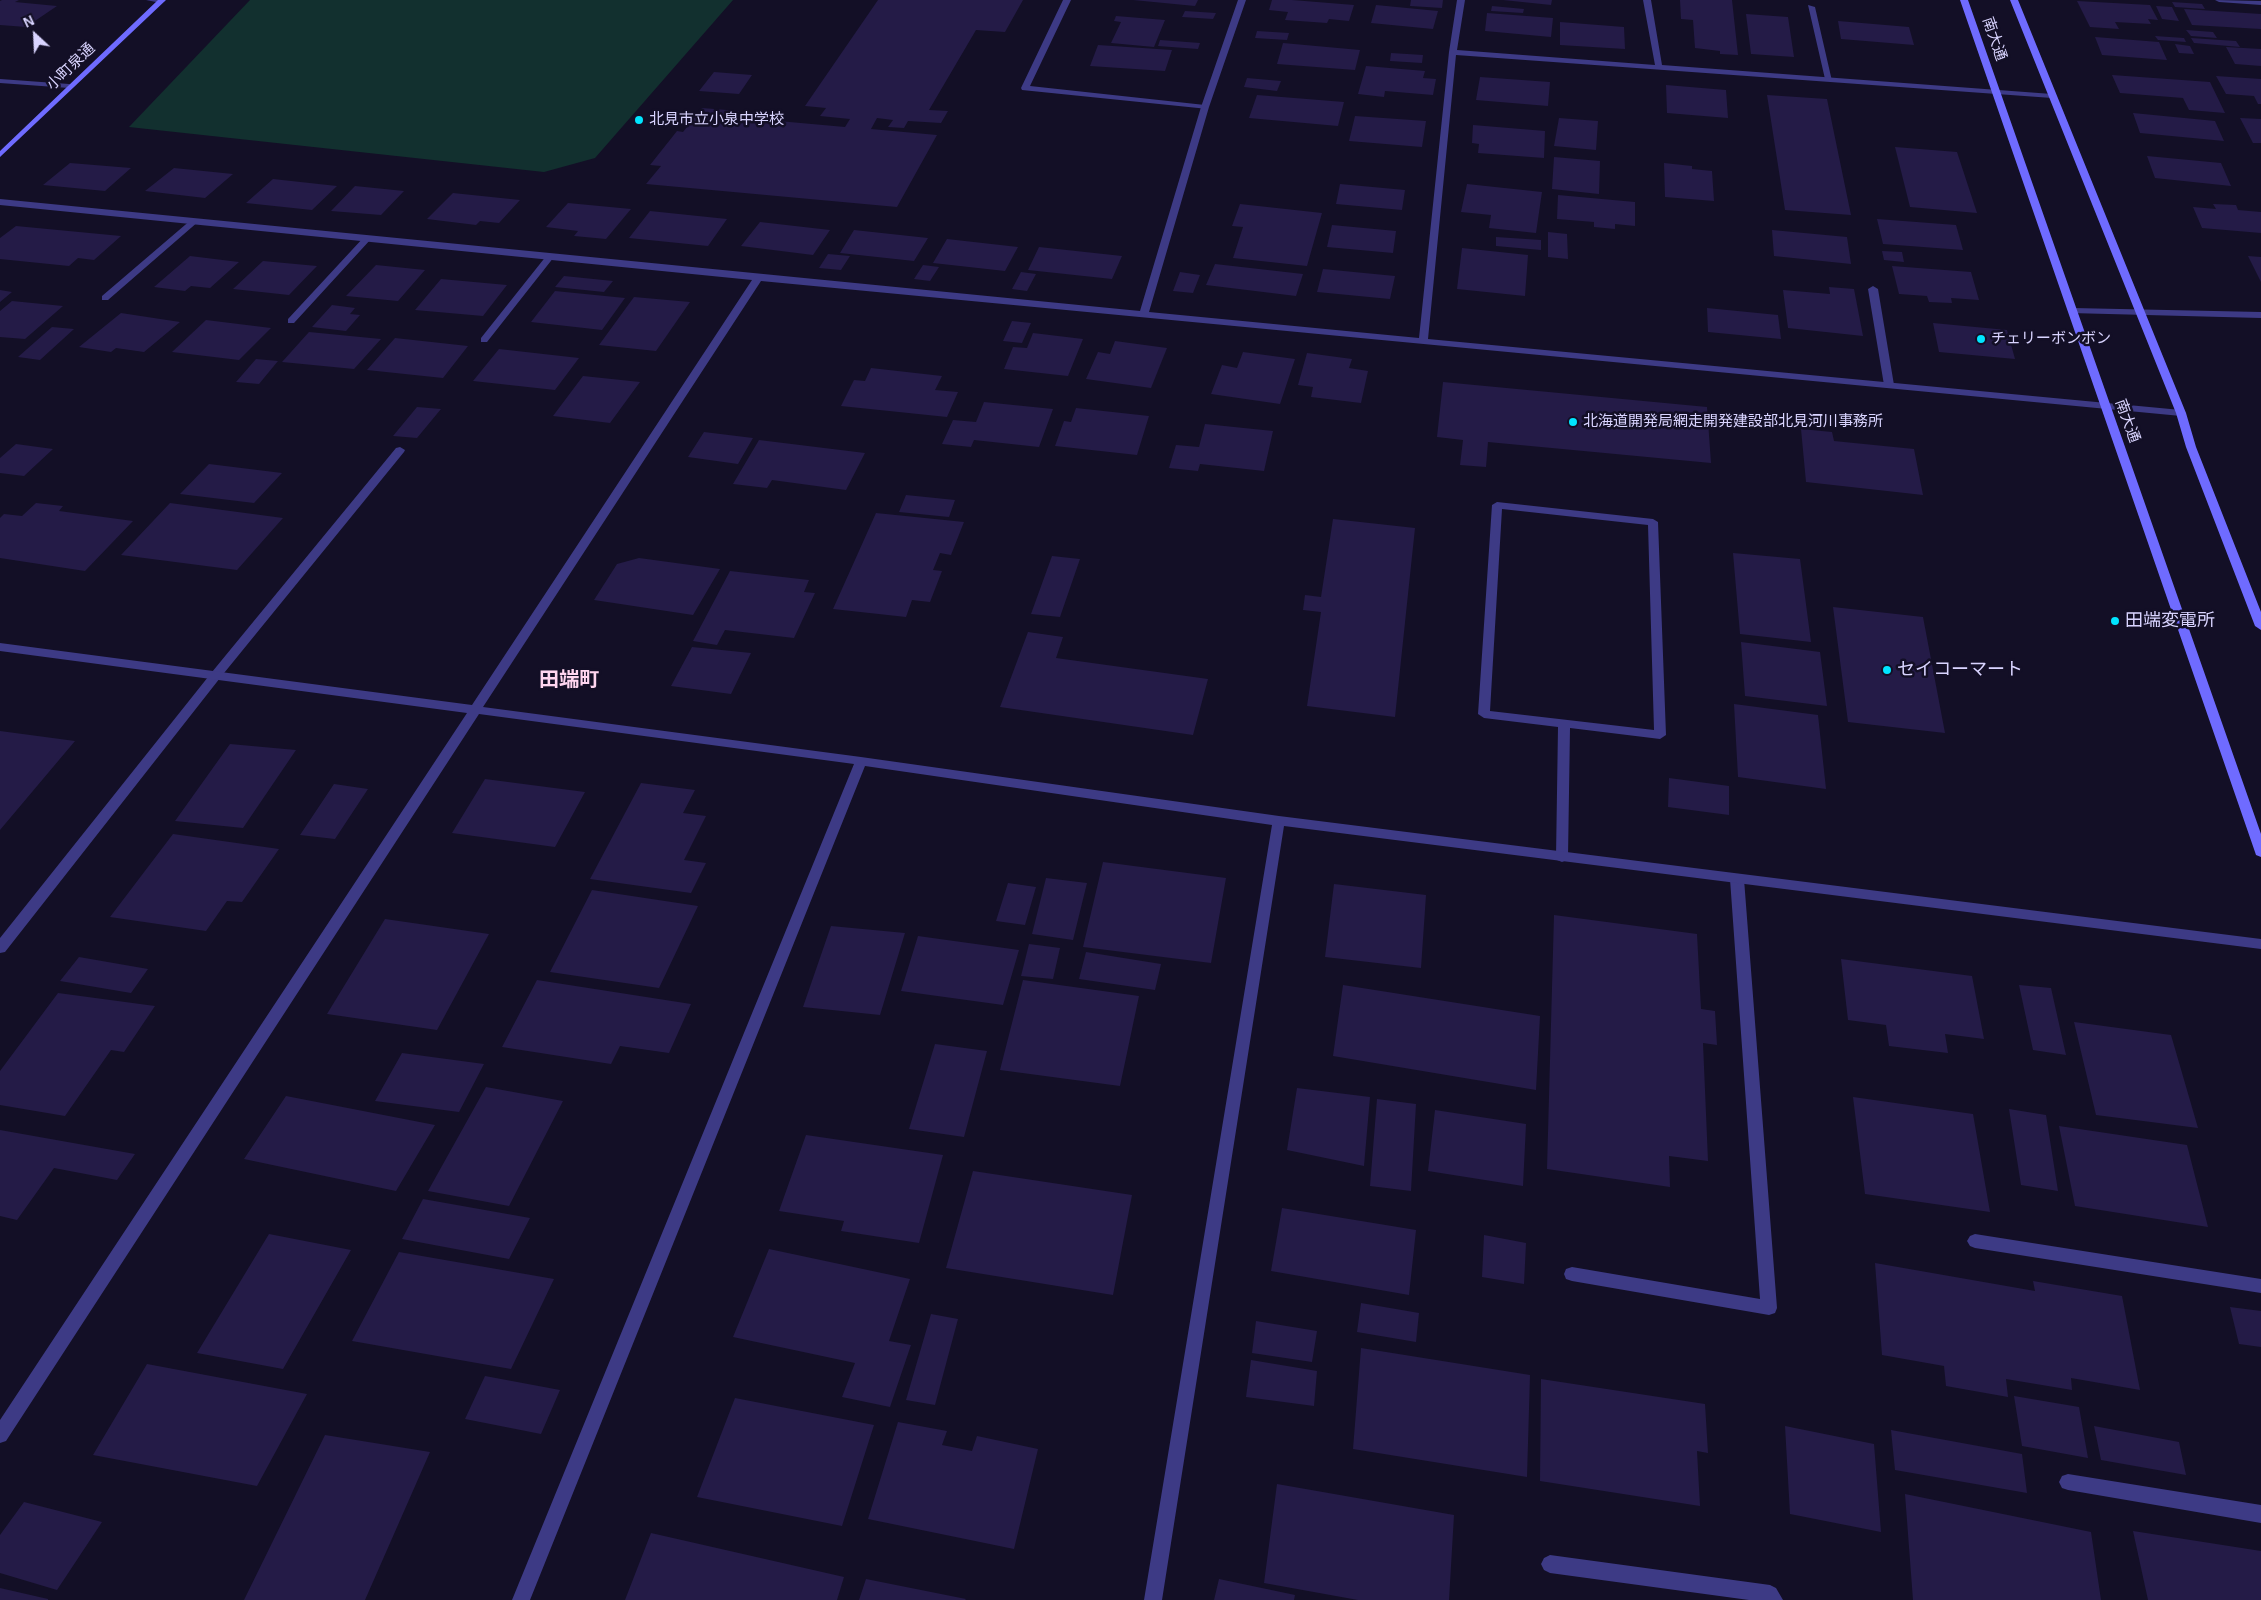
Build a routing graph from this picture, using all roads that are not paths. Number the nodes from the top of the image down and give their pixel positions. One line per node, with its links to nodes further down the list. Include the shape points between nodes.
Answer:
1 (150, 0): 2 (street)
2 (161, 0): 16 (street, 小町泉通)
3 (1067, 0): 19 (street, via 1025,88)
4 (1242, 0): 19 (street)
5 (1461, 0): 12 (street)
6 (1646, 0): 13 (street)
7 (1964, 0): 17 (street, 南大通)
8 (2014, 0): 18 (street, 南大通)
9 (2219, 0): 10 (street)
10 (2261, 3)
11 (1811, 7): 14 (street)
12 (1453, 52): 13 (street); 34 (street)
13 (1659, 67): 14 (street)
14 (1830, 79): 17 (street)
15 (0, 81): 16 (street)
16 (69, 86): 20 (street, 小町泉通)
17 (1997, 92): 18 (street); 28 (street, 南大通)
18 (2052, 96): 29 (street, 南大通)
19 (1205, 107): 30 (street)
20 (0, 155)
21 (0, 202): 22 (street)
22 (195, 221): 23 (street); 27 (street)
23 (368, 239): 24 (street); 32 (street)
24 (550, 257): 25 (street); 33 (street)
25 (758, 278): 30 (street); 42 (street)
26 (1874, 289): 35 (street)
27 (105, 298)
28 (2073, 310): 29 (street); 36 (street, 南大通)
29 (2140, 312): 31 (street); 37 (street, 南大通)
30 (1144, 313): 34 (street)
31 (2261, 315)
32 (291, 321)
33 (484, 340)
34 (1423, 340): 35 (street)
35 (1889, 385): 36 (street)
36 (2105, 405): 37 (street); 46 (street, 南大通)
37 (2181, 413): 39 (street, 南大通, via 2191,447)
38 (400, 450): 41 (street)
39 (2261, 626)
40 (0, 647): 41 (street)
41 (216, 675): 42 (street); 50 (street)
42 (477, 710): 44 (street); 54 (street)
43 (1564, 724): 43 (street, via 1484,714 1497,505 1653,522 1660,735); 47 (street)
44 (861, 761): 45 (street); 58 (street)
45 (1279, 821): 47 (street); 59 (street)
46 (2261, 852)
47 (1562, 857): 48 (street)
48 (1737, 879): 49 (street); 52 (street, via 1769,1308)
49 (2261, 944)
50 (0, 948)
51 (1975, 1241): 53 (street)
52 (1572, 1274)
53 (2261, 1286)
54 (0, 1435)
55 (2068, 1482): 56 (street)
56 (2261, 1514)
57 (1550, 1564): 60 (street, via 1770,1594)
58 (521, 1600)
59 (1153, 1600)
60 (1774, 1600)

